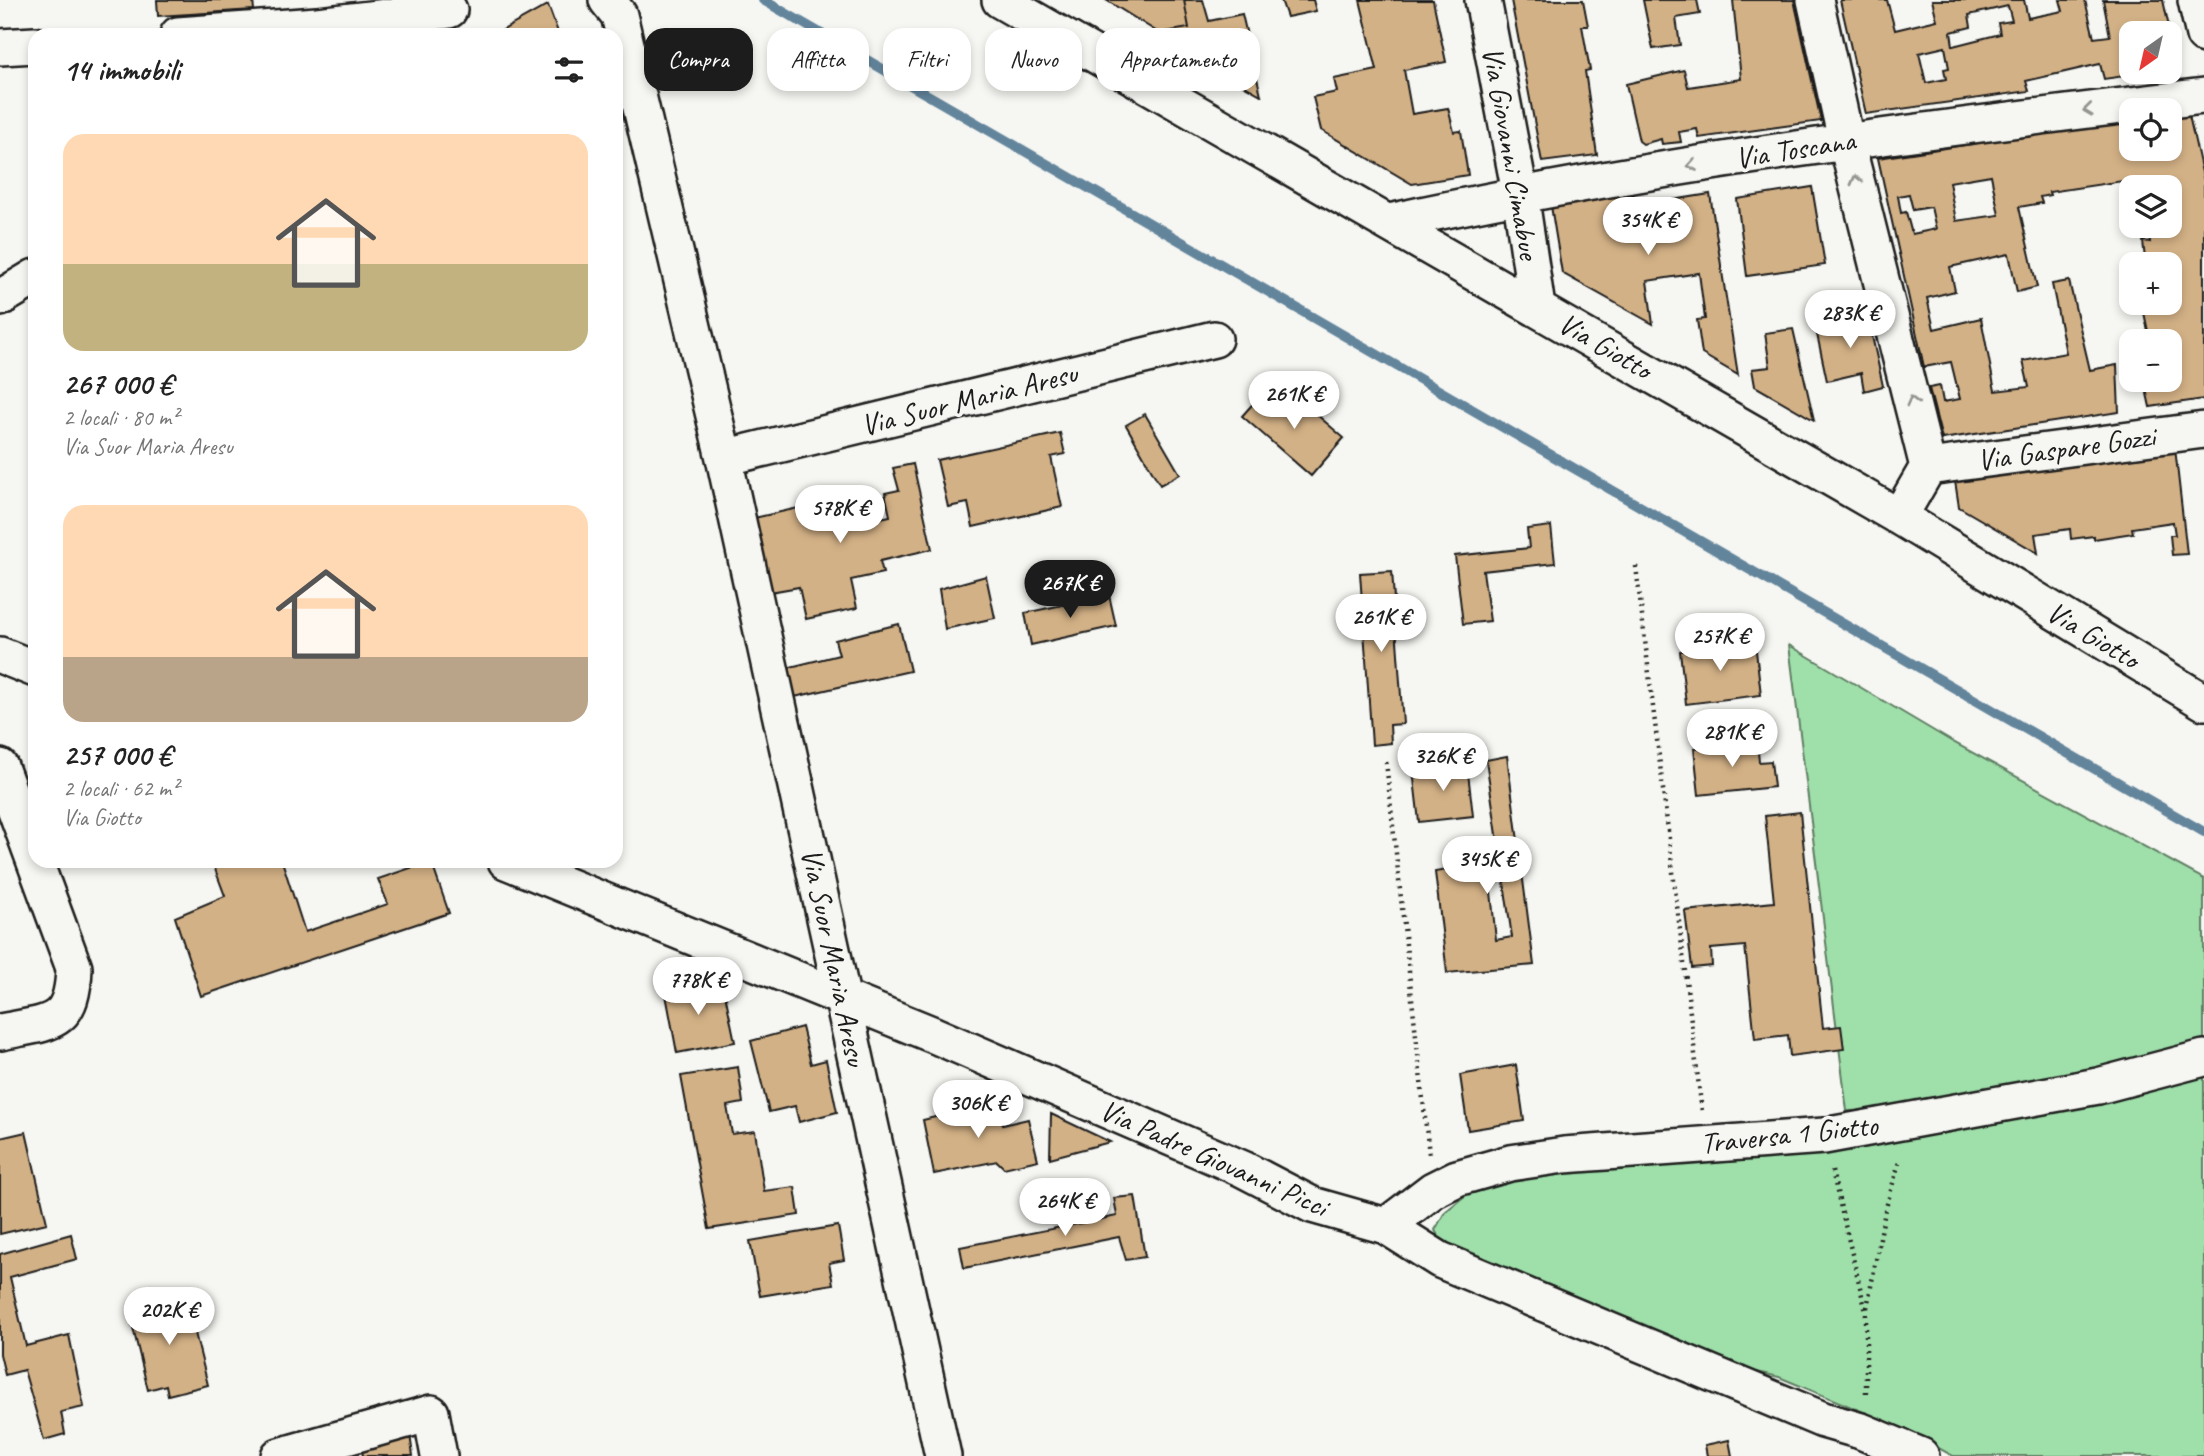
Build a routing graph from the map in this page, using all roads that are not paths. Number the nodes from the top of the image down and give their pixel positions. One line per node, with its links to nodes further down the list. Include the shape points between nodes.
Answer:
1 (607, 0): 21 (street, Via Suor Maria Aresu, via 620,15)
2 (1000, 0): 15 (street, Via Giotto)
3 (1483, 0): 14 (street, Via Giovanni Cimabue)
4 (1815, 0): 13 (street)
5 (2196, 0): 9 (street)
6 (458, 5): 7 (street); 8 (street)
7 (275, 28)
8 (421, 28)
9 (2204, 35)
10 (28, 45): 11 (street)
11 (0, 47)
12 (2204, 96): 13 (street, Via Toscana, one-way to 13)
13 (1846, 140): 14 (street, Via Toscana, one-way to 14); 22 (street, one-way to 13)
14 (1520, 193): 15 (street, Via Toscana); 18 (street, Via Giovanni Cimabue)
15 (1389, 222): 18 (street, Via Giotto)
16 (28, 281): 17 (street)
17 (0, 298)
18 (1537, 307): 23 (street, Via Giotto)
19 (1214, 339): 21 (street, Via Suor Maria Aresu)
20 (2204, 430): 22 (street, Via Gaspare Gozzi)
21 (724, 458): 31 (street, Via Suor Maria Aresu)
22 (1928, 467): 23 (street)
23 (1899, 517): 26 (street, Via Giotto)
24 (0, 654): 25 (street)
25 (28, 666)
26 (2204, 702)
27 (0, 767): 28 (street)
28 (28, 842)
29 (38, 868): 32 (street, via 75,968 74,996 66,1012 40,1024)
30 (523, 868): 31 (street, Via Padre Giovanni Picci)
31 (843, 999): 34 (street, Via Padre Giovanni Picci, via 1243,1170 1312,1205); 37 (street, Via Suor Maria Aresu)
32 (0, 1032)
33 (2204, 1058): 34 (street, Traversa 1 Giotto, via 2098,1086 1824,1136 1510,1163 1433,1190)
34 (1386, 1227): 38 (street, Via Padre Giovanni Picci, via 1440,1260 1556,1311)
35 (279, 1456): 36 (street, via 431,1413)
36 (439, 1456)
37 (943, 1456)
38 (1921, 1456)

